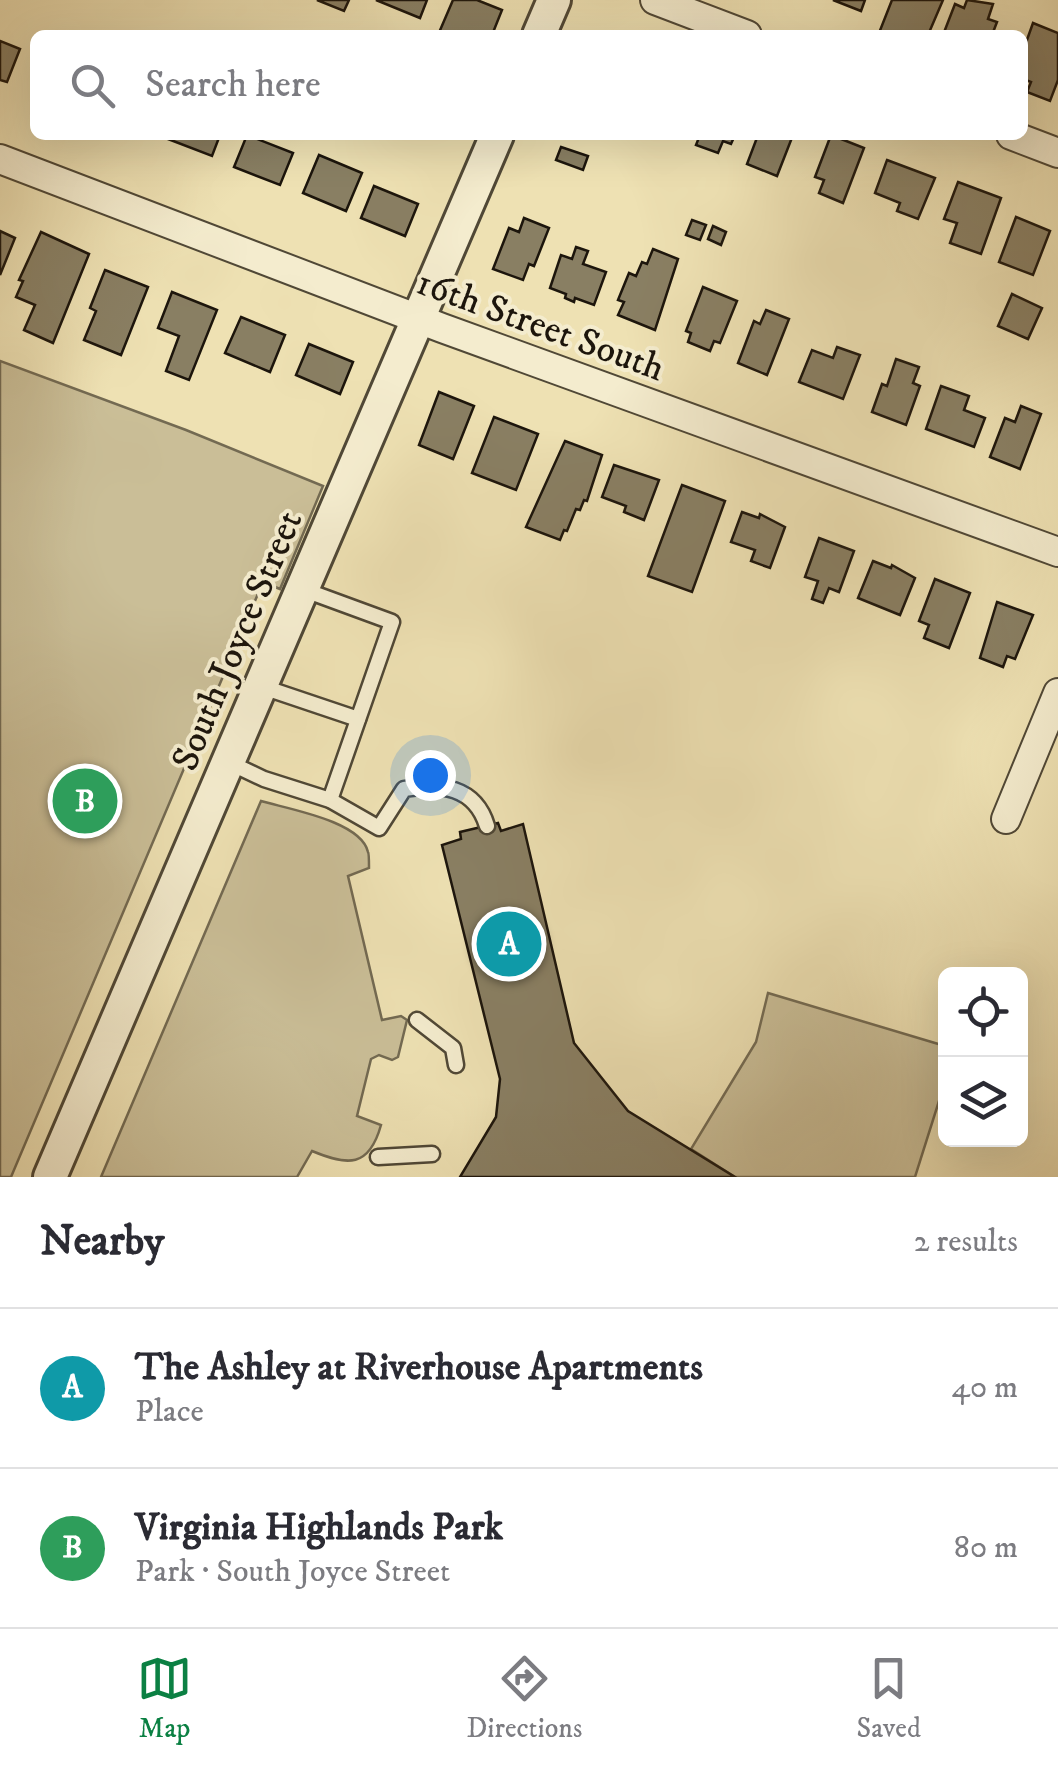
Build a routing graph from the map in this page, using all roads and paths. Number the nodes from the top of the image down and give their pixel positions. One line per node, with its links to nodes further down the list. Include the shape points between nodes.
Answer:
1 (554, 0): 3 (street)
2 (655, 0): 4 (street)
3 (541, 30)
4 (734, 30)
5 (495, 140): 9 (street, South Joyce Street)
6 (1024, 140): 7 (street)
7 (1058, 153)
8 (0, 160): 9 (street, 16th Street South)
9 (420, 319): 10 (street, 16th Street South); 11 (street, South Joyce Street)
10 (1058, 552)
11 (301, 588): 12 (street, South Joyce Street); 14 (lane, via 392,622)
12 (259, 686): 14 (lane); 15 (street, South Joyce Street)
13 (1058, 693): 17 (street)
14 (358, 719): 16 (lane)
15 (227, 762): 16 (lane); 23 (street, South Joyce Street)
16 (330, 800): 18 (lane, via 379,828 404,789 435,784 464,794)
17 (1006, 819)
18 (487, 826)
19 (417, 1020): 20 (lane, via 453,1048)
20 (456, 1065)
21 (432, 1154): 22 (lane)
22 (378, 1157)
23 (50, 1177)

